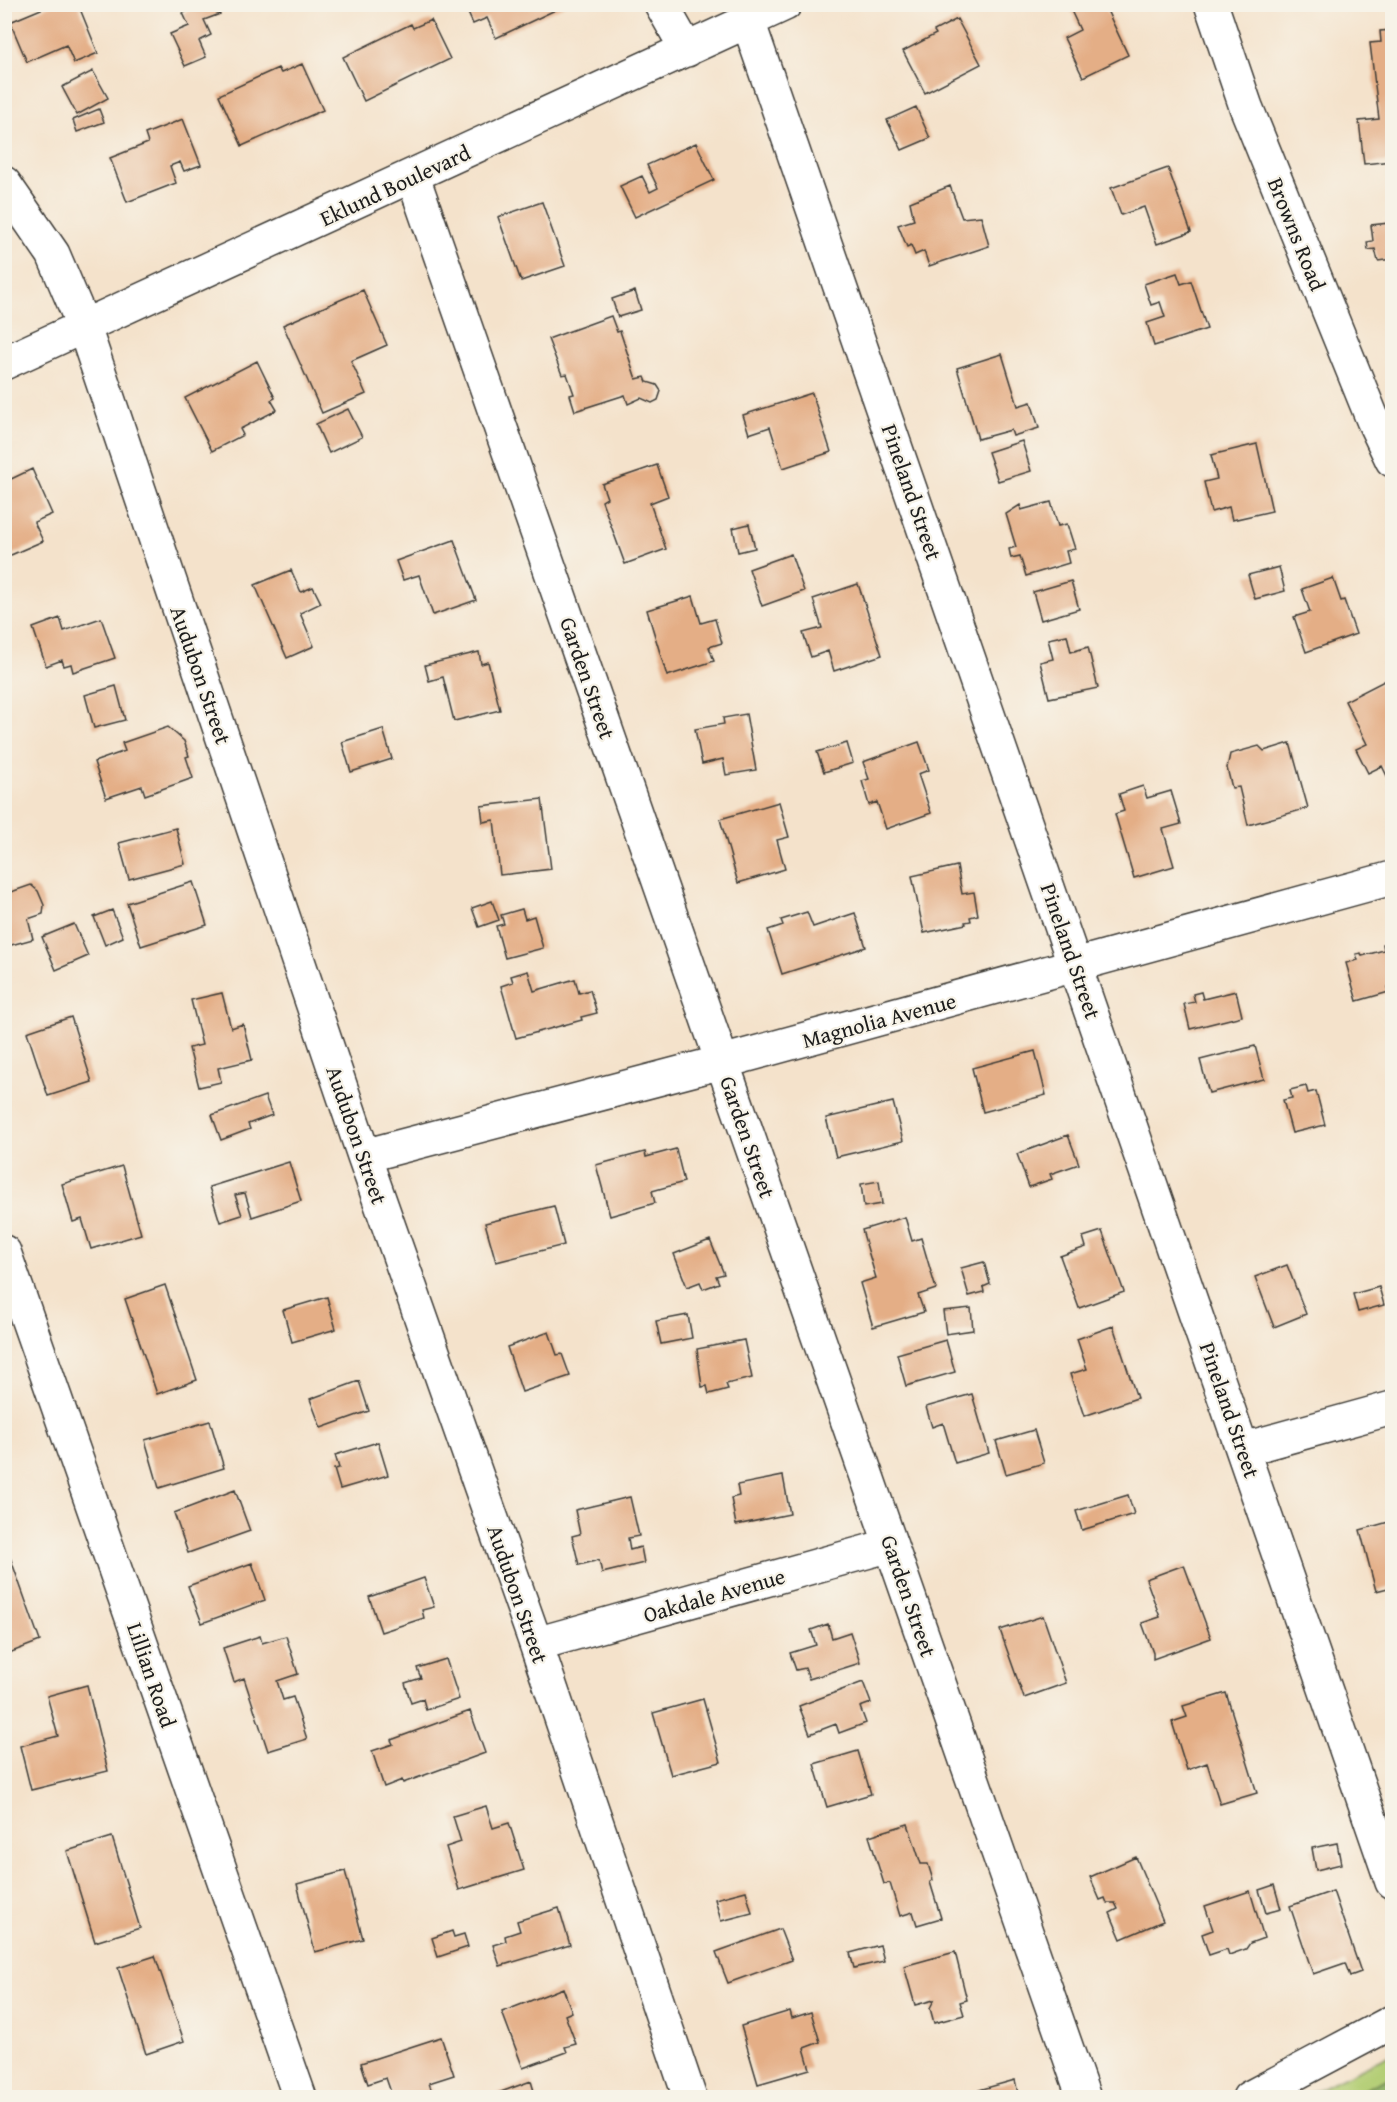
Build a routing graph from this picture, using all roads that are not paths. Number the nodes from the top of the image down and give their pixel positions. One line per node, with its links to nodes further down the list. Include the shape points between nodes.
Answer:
1 (661, 4): 5 (street)
2 (785, 4): 4 (street, Eklund Boulevard)
3 (1211, 4): 10 (street, Browns Road, via 1246,107)
4 (748, 21): 5 (street, Eklund Boulevard); 12 (street, Pineland Street)
5 (687, 50): 6 (street, Eklund Boulevard)
6 (413, 177): 8 (street, Eklund Boulevard); 13 (street, Garden Street)
7 (4, 183): 8 (street, Audubon Street, via 53,254)
8 (84, 327): 9 (street, Eklund Boulevard); 14 (street, Audubon Street)
9 (4, 363)
10 (1392, 460)
11 (1392, 878): 12 (street, Magnolia Avenue)
12 (1076, 966): 13 (street, Magnolia Avenue); 17 (street, Pineland Street)
13 (722, 1062): 14 (street, Magnolia Avenue); 18 (street, Garden Street)
14 (364, 1156): 19 (street, Audubon Street)
15 (4, 1252): 22 (street, Lillian Road)
16 (1392, 1408): 17 (street)
17 (1244, 1449): 20 (street, Pineland Street)
18 (891, 1545): 19 (street, Oakdale Avenue); 24 (street, Garden Street)
19 (536, 1644): 23 (street, Audubon Street)
20 (1392, 1882)
21 (1392, 2022): 25 (street)
22 (300, 2097)
23 (690, 2097)
24 (1084, 2097)
25 (1249, 2097)

